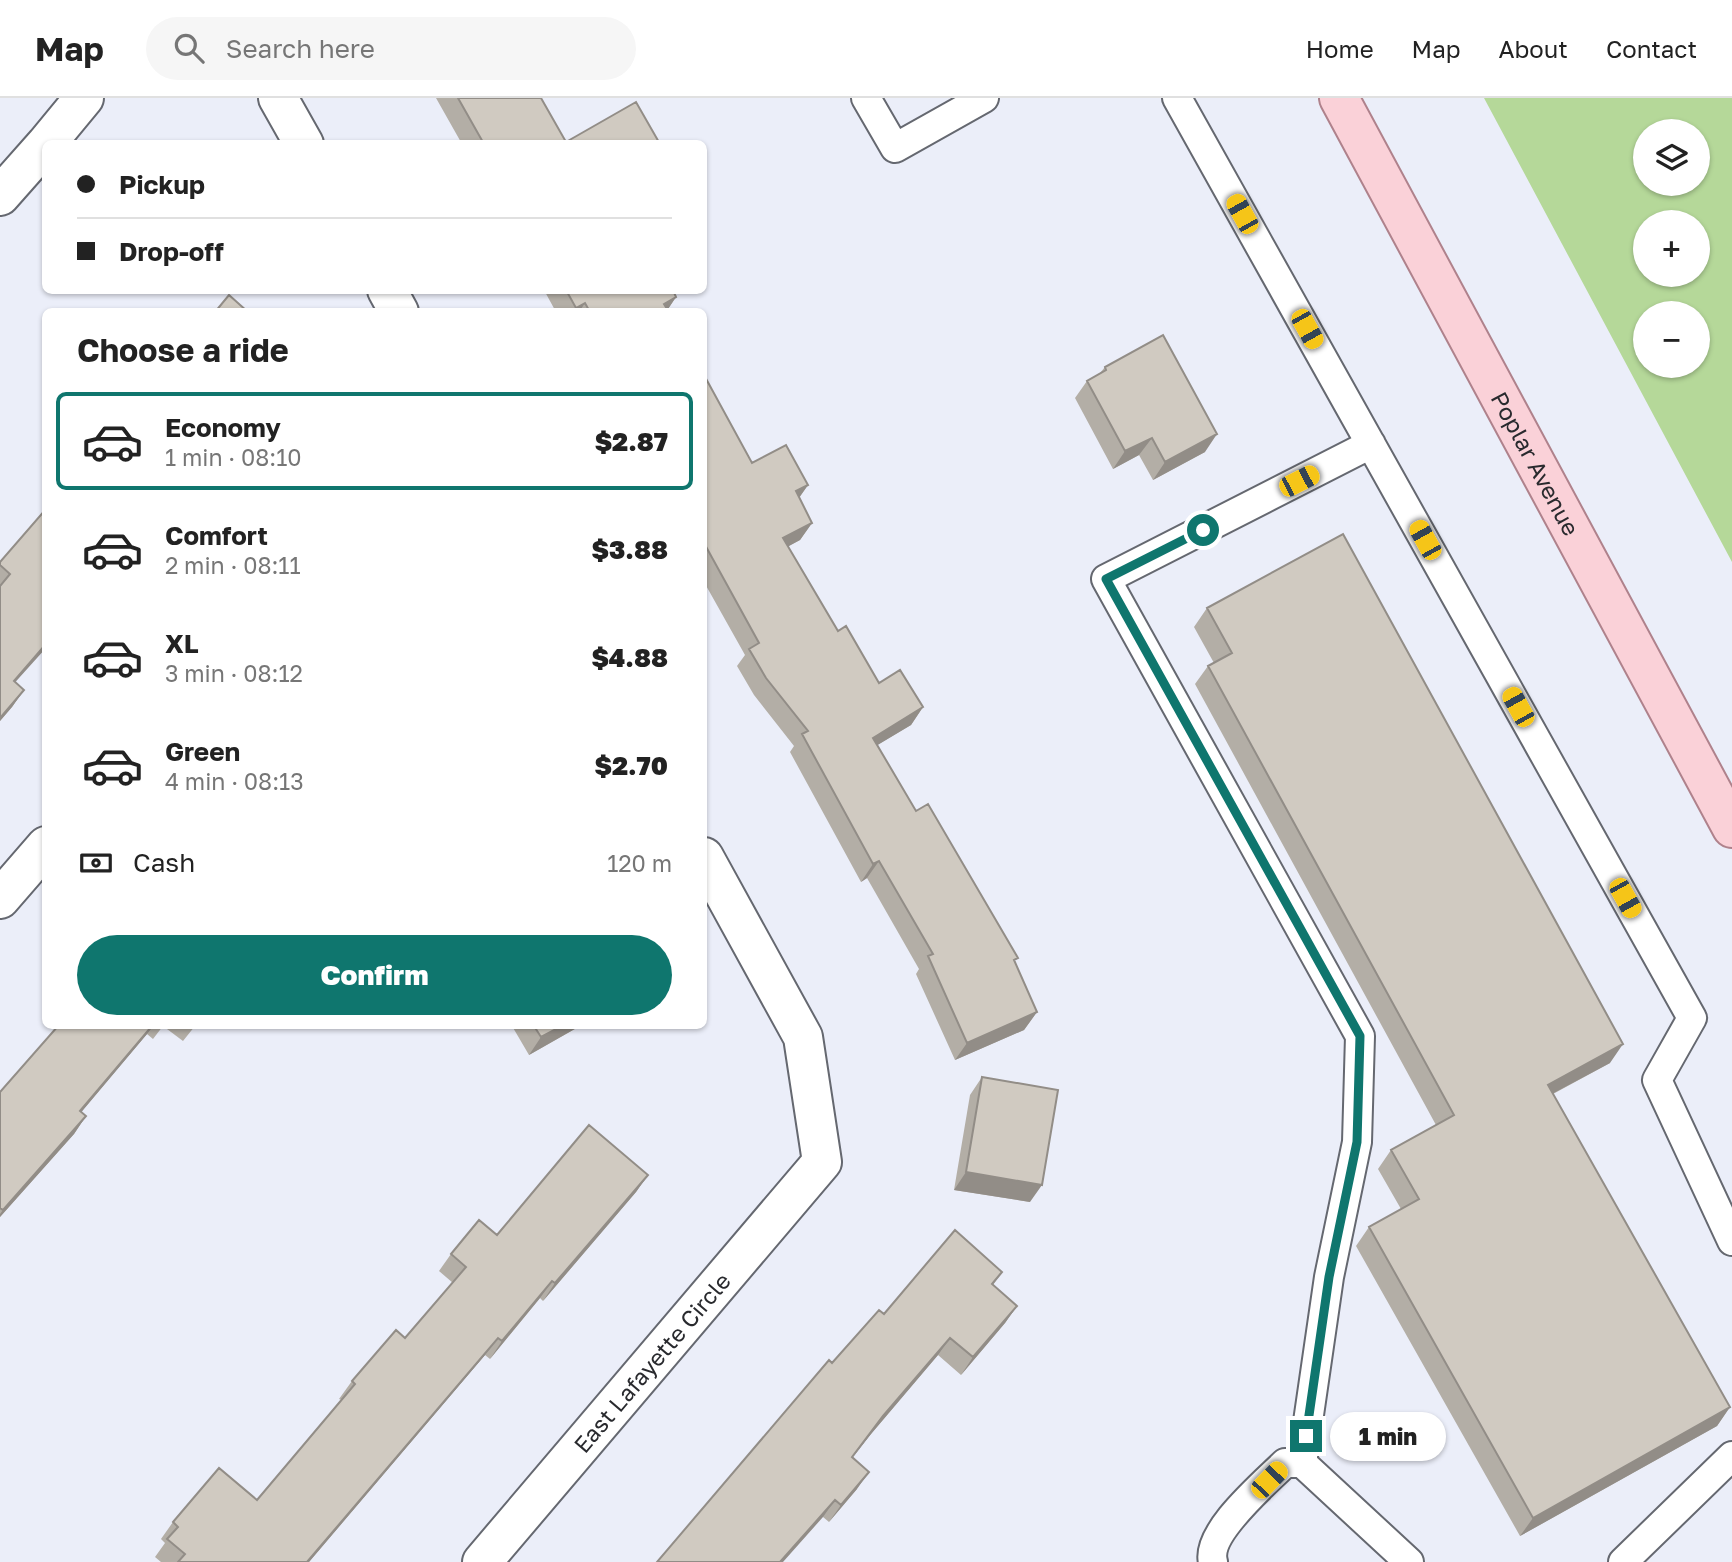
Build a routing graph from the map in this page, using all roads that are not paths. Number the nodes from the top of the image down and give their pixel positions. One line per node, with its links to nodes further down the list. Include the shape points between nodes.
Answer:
1 (84, 98): 7 (street)
2 (278, 98): 8 (street)
3 (866, 98): 4 (lane, via 895,148)
4 (984, 98)
5 (1177, 98): 11 (lane)
6 (1339, 98): 12 (main road, Poplar Avenue)
7 (49, 140)
8 (302, 140)
9 (42, 149): 10 (street)
10 (0, 196)
11 (1371, 444): 16 (lane, via 1692,1018 1657,1080); 18 (lane, via 1106,579 1360,1036 1357,1142 1329,1277)
12 (1732, 828)
13 (42, 851): 15 (street)
14 (707, 862): 19 (street, East Lafayette Circle, via 803,1037 822,1162)
15 (0, 899)
16 (1732, 1241)
17 (1732, 1456): 22 (lane)
18 (1302, 1463): 20 (lane, via 1284,1464 1221,1530); 21 (lane)
19 (482, 1562)
20 (1213, 1562)
21 (1409, 1562)
22 (1623, 1562)

